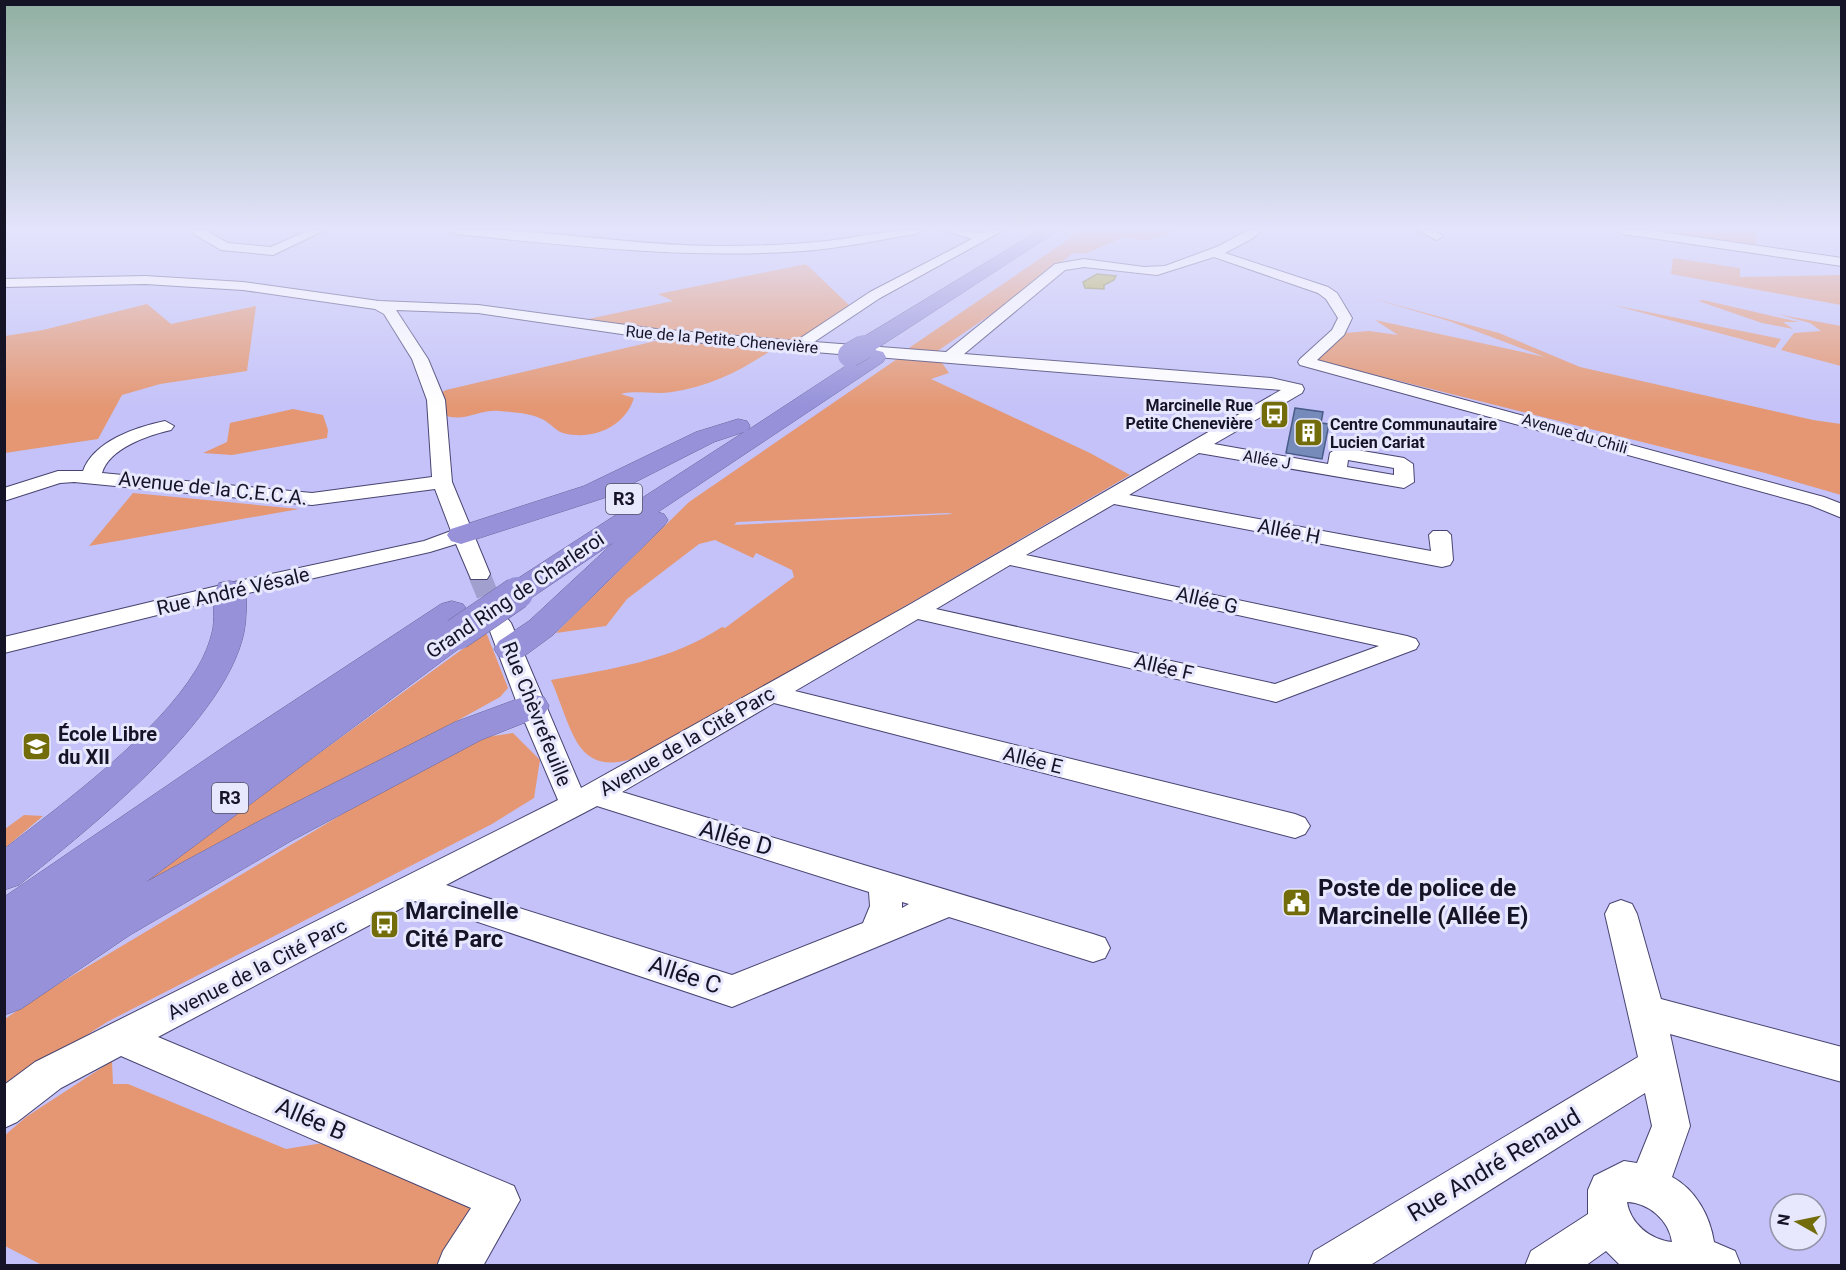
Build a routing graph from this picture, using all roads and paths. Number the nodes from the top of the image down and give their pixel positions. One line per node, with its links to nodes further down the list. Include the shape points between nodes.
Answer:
1 (255, 289): 7 (street, Rue de la Petite Chenevière)
2 (885, 289): 8 (street)
3 (963, 289): 9 (highway, Grand Ring de Charleroi / R3)
4 (974, 289): 9 (highway, Grand Ring de Charleroi / R3)
5 (1033, 289): 10 (street)
6 (1318, 289): 21 (street, Avenue du Chili, via 1332,296 1345,318 1339,332 1306,362 1816,501)
7 (379, 305): 8 (street, Rue de la Petite Chenevière, via 478,309 656,334); 18 (street, via 389,311 420,359 436,400)
8 (798, 346): 10 (street, Rue de la Petite Chenevière)
9 (870, 352): 13 (highway, Grand Ring de Charleroi / R3); 15 (highway, Grand Ring de Charleroi / R3)
10 (949, 358): 11 (street, Rue de la Petite Chenevière, via 1277,383)
11 (1296, 389): 14 (street, Avenue de la Cité Parc)
12 (165, 426): 17 (street, Avenue de la C.E.C.A., via 138,434 102,457 91,469)
13 (738, 426): 22 (highway, via 705,437 594,492); 26 (highway, Grand Ring de Charleroi / R3)
14 (1196, 447): 16 (street, Allée J); 20 (street, Avenue de la Cité Parc)
15 (711, 463): 26 (highway, Grand Ring de Charleroi / R3); 30 (highway, via 693,486 541,628)
16 (1337, 471)
17 (91, 477): 18 (street, Avenue de la C.E.C.A., via 312,499); 19 (street, Avenue de la C.E.C.A., via 58,477)
18 (442, 482): 22 (street)
19 (4, 495)
20 (1110, 497): 23 (street, Allée H, via 1442,560); 24 (street, Avenue de la Cité Parc)
21 (1842, 512)
22 (461, 535): 25 (street); 27 (street, Rue André Vésale, via 430,546)
23 (1440, 535)
24 (1007, 558): 28 (street, Avenue de la Cité Parc); 31 (street, Allée G)
25 (479, 574)
26 (514, 583): 29 (highway, Grand Ring de Charleroi / R3, bridge)
27 (230, 590): 32 (street, Rue André Vésale); 37 (highway, via 231,612 224,648 208,680 126,768)
28 (915, 611): 31 (street, Allée F, via 1276,693); 33 (street, Avenue de la Cité Parc)
29 (454, 622): 42 (highway, Grand Ring de Charleroi / R3, via 241,754); 45 (highway, Grand Ring de Charleroi / R3)
30 (505, 636): 34 (street, Rue Chèvrefeuille)
31 (1407, 644)
32 (4, 645)
33 (770, 693): 35 (street, Avenue de la Cité Parc); 36 (street, Allée E)
34 (531, 706): 35 (street, Rue Chèvrefeuille); 46 (highway, via 468,731 277,830 114,922)
35 (584, 799): 38 (street, Allée D); 39 (street, Avenue de la Cité Parc)
36 (1295, 826)
37 (4, 873)
38 (879, 881): 40 (street, Allée D); 43 (street, via 888,899)
39 (415, 888): 43 (street, Allée C, via 732,991); 48 (street, Avenue de la Cité Parc)
40 (948, 903): 43 (street, Allée C); 44 (street, Allée D)
41 (1621, 914): 47 (street)
42 (4, 922)
43 (875, 932)
44 (1093, 948)
45 (4, 966)
46 (4, 994)
47 (1647, 1011): 49 (street); 50 (street)
48 (122, 1039): 51 (street, Avenue de la Cité Parc, via 48,1075); 55 (street, Allée B, via 500,1200)
49 (1658, 1065): 52 (street, via 1671,1126); 56 (street, Rue André Renaud)
50 (1842, 1065)
51 (4, 1109)
52 (1649, 1185): 53 (street, via 1624,1181 1608,1190 1605,1199); 54 (street, via 1686,1218 1694,1245)
53 (1612, 1223): 54 (street, via 1632,1247 1659,1262); 57 (street)
54 (1705, 1260)
55 (458, 1266)
56 (1329, 1266)
57 (1546, 1266)

